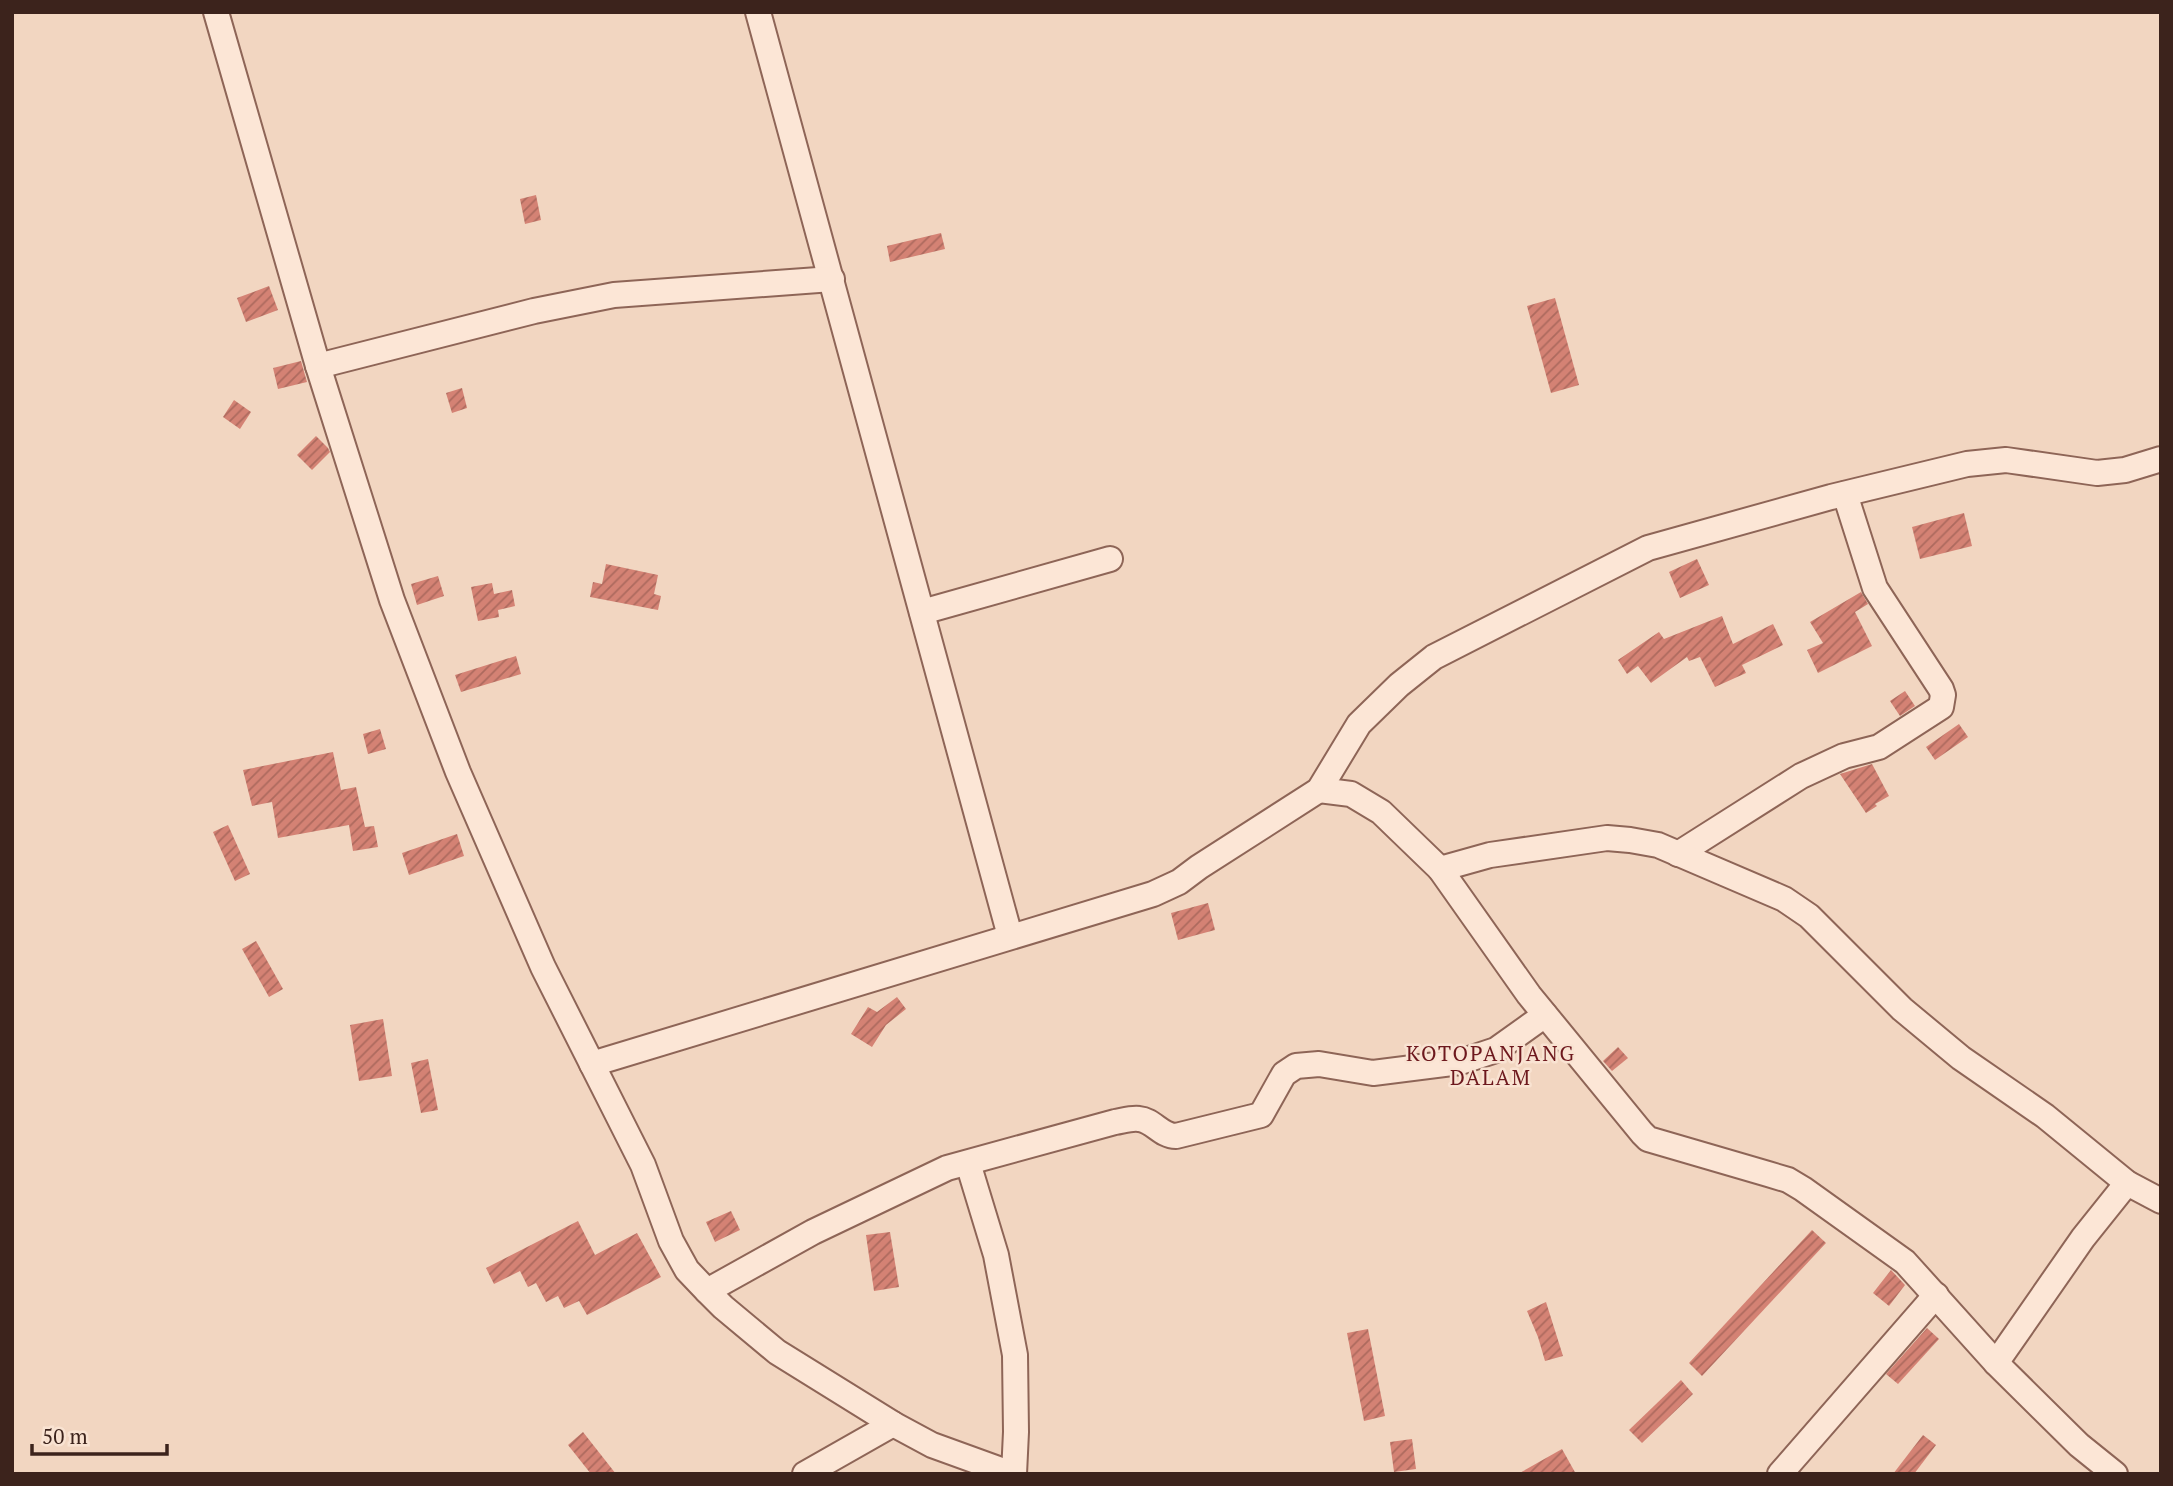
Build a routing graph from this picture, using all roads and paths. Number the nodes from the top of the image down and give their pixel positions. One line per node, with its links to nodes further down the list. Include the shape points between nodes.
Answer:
1 (216, 12): 4 (street)
2 (758, 12): 3 (street)
3 (832, 279): 4 (street, via 614,295); 8 (street)
4 (318, 366): 14 (street, via 392,600 458,772 543,967)
5 (2161, 459): 6 (street, via 2125,470 2088,474 1994,460)
6 (1845, 494): 9 (street, via 1648,548 1434,657 1359,724); 10 (street, via 1875,587 1941,689 1941,707 1879,747 1844,756 1801,776)
7 (1111, 559): 8 (street)
8 (922, 612): 12 (street)
9 (1319, 790): 11 (street, via 1351,794 1381,812); 12 (street, via 1179,882 1153,894)
10 (1678, 854): 11 (street, via 1658,845 1607,838 1490,855); 16 (street, via 1784,899 1809,916 1902,1009)
11 (1440, 869): 13 (street)
12 (1010, 936): 14 (street)
13 (1545, 1015): 15 (street, via 1496,1050 1460,1062 1373,1073 1319,1064 1296,1066 1284,1074 1264,1112 1249,1119 1176,1136 1134,1119); 19 (street, via 1648,1139 1796,1184 1905,1262)
14 (592, 1063): 18 (street, via 643,1165 671,1241 687,1270)
15 (968, 1163): 18 (street, via 947,1168 813,1231); 23 (street, via 996,1255 1015,1355)
16 (2127, 1183): 17 (street); 20 (street)
17 (2161, 1201)
18 (707, 1291): 21 (street, via 777,1352)
19 (1936, 1295): 20 (street); 24 (street)
20 (1996, 1363): 25 (street)
21 (893, 1424): 22 (street); 23 (street, via 932,1445)
22 (805, 1474)
23 (1013, 1474)
24 (1780, 1474)
25 (2115, 1474)

